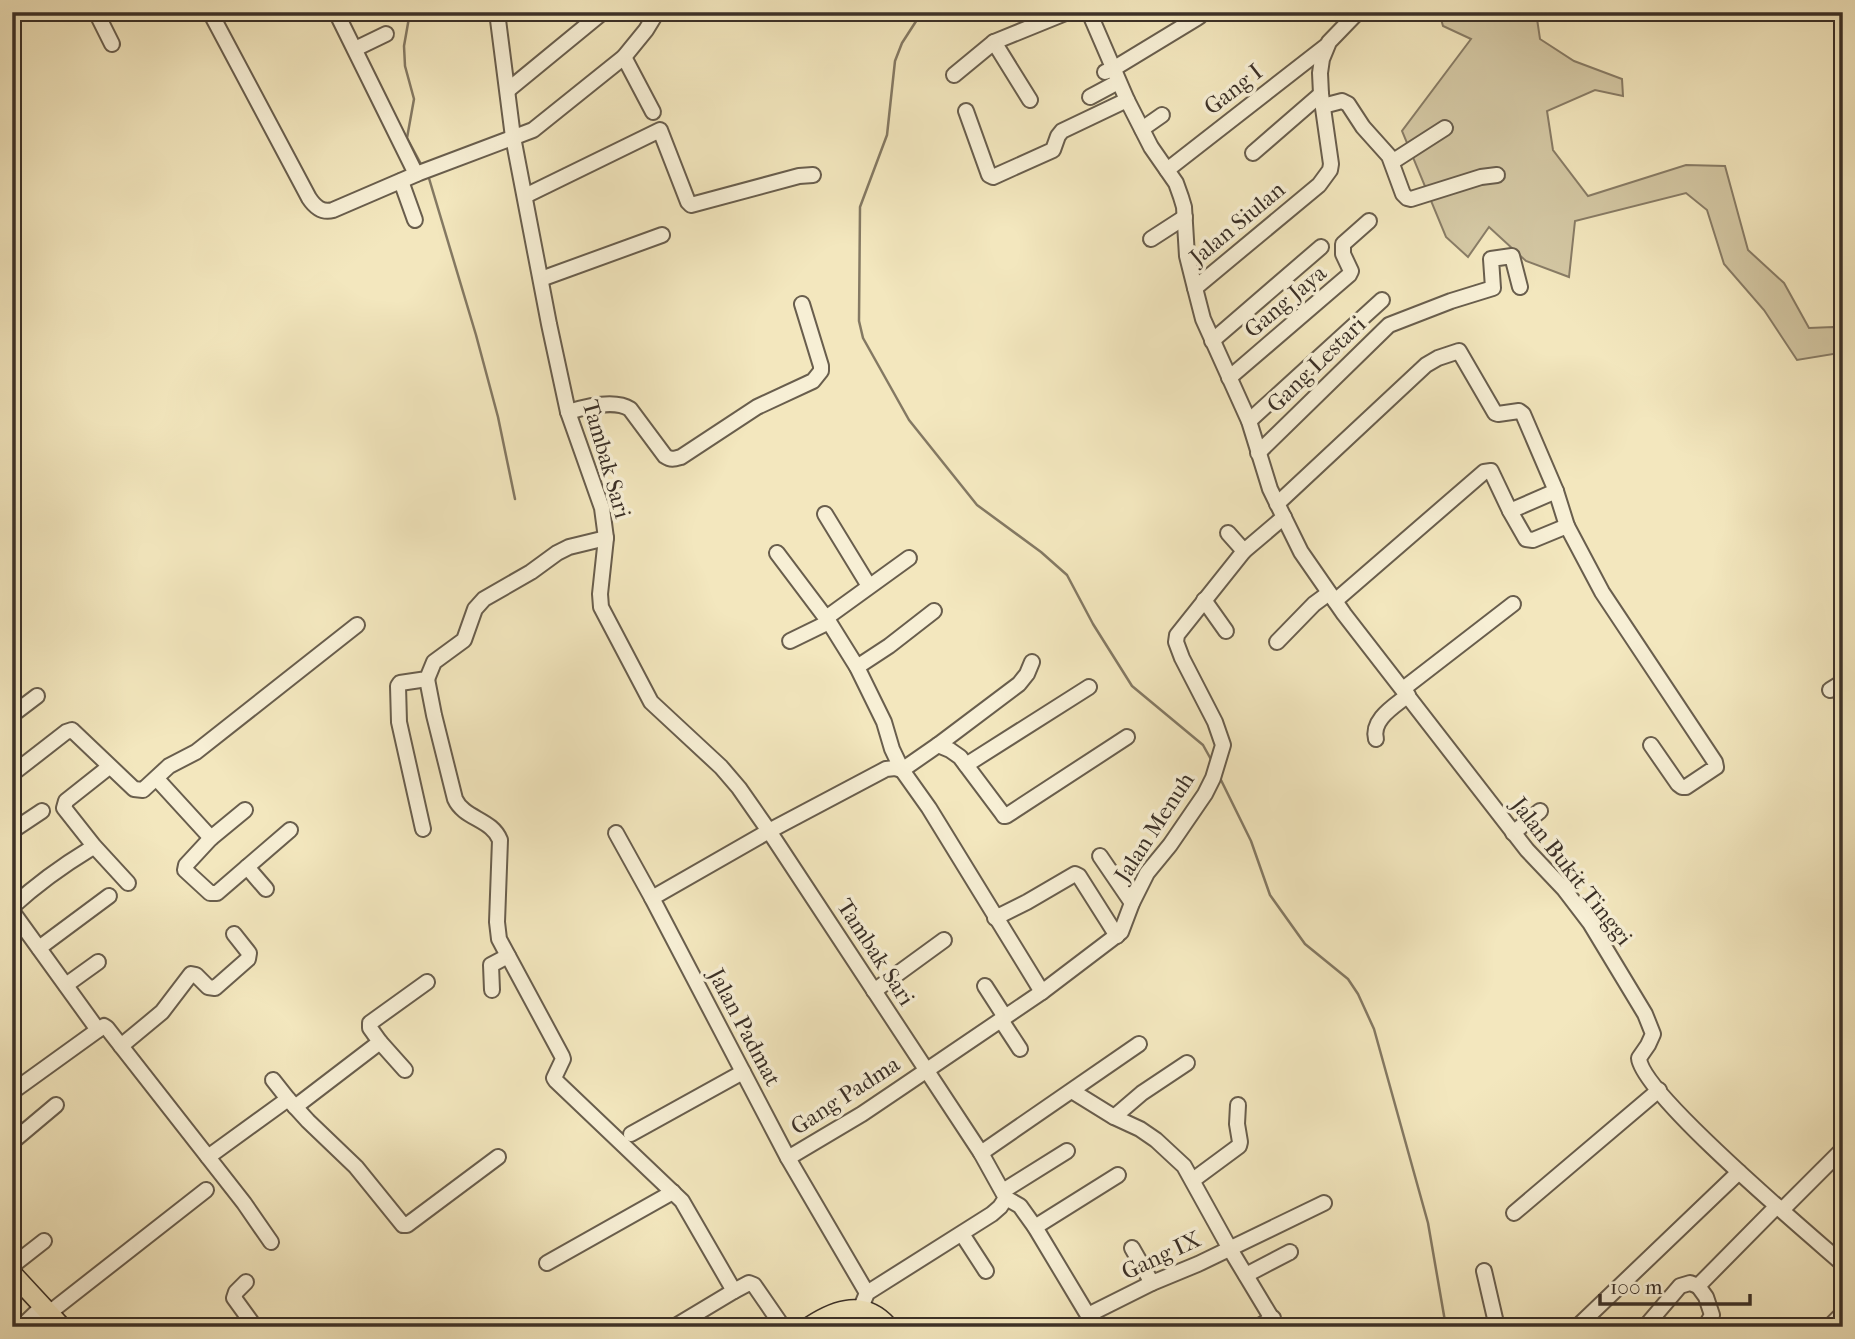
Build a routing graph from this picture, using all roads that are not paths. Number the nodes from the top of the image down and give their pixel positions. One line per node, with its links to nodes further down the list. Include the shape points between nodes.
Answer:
1 (96, 12): 13 (street)
2 (211, 12): 36 (street, via 312,204 333,210)
3 (336, 12): 15 (street)
4 (497, 12): 19 (street, Tambak Sari)
5 (603, 12): 19 (street)
6 (657, 12): 16 (street)
7 (1068, 12): 12 (street)
8 (1089, 12): 18 (street)
9 (1199, 12): 18 (street, via 1197,18)
10 (1358, 12): 14 (street)
11 (386, 34): 15 (street)
12 (994, 42): 17 (street); 21 (street)
13 (112, 44)
14 (1327, 46): 23 (street, Jalan Siulan, via 1320,73); 32 (street, Gang I)
15 (355, 49): 33 (street)
16 (624, 57): 25 (street); 29 (street, via 533,130)
17 (954, 75)
18 (1112, 75): 20 (street); 22 (street)
19 (508, 90): 29 (street, Tambak Sari)
20 (1090, 97)
21 (1030, 100)
22 (1126, 100): 24 (street, via 1062,131 1053,150 993,177); 28 (street)
23 (1322, 100): 30 (street); 31 (street, via 1345,101); 46 (street, Jalan Siulan, via 1331,164 1325,178)
24 (966, 111)
25 (653, 112)
26 (1162, 115): 28 (street)
27 (1445, 128): 31 (street)
28 (1142, 129): 32 (street)
29 (513, 137): 33 (street); 37 (street, Tambak Sari)
30 (1253, 153)
31 (1392, 162): 35 (street, via 1409,199)
32 (1167, 170): 38 (street, via 1176,183)
33 (422, 172): 36 (street)
34 (813, 175): 37 (street, via 691,205 660,130)
35 (1497, 175)
36 (401, 181): 39 (street)
37 (525, 197): 44 (street, Tambak Sari)
38 (1185, 217): 42 (street); 46 (street)
39 (415, 220)
40 (1369, 221): 50 (street, Gang Jaya, via 1343,244 1349,275)
41 (662, 235): 44 (street)
42 (1151, 239)
43 (1321, 247): 49 (street)
44 (541, 279): 51 (street, Tambak Sari)
45 (1520, 286): 53 (street, Gang Lestari, via 1511,256 1491,259 1493,288 1389,325)
46 (1195, 288): 49 (street, Jalan Siulan)
47 (1382, 300): 52 (street)
48 (802, 304): 51 (street, via 821,366 819,375 757,407 681,457 665,456 625,406)
49 (1212, 341): 50 (street, Jalan Siulan)
50 (1229, 378): 52 (street, Jalan Siulan)
51 (568, 412): 60 (street, Tambak Sari, via 599,499)
52 (1249, 421): 53 (street, Jalan Siulan)
53 (1258, 453): 55 (street, Jalan Siulan)
54 (1556, 491): 55 (street, Jalan Menuh, via 1522,414 1495,413 1463,355 1456,351 1426,365); 56 (street); 58 (street)
55 (1280, 511): 61 (street, Jalan Menuh); 65 (street, Jalan Bukit Tinggi)
56 (1510, 511): 58 (street, via 1530,541); 65 (street, via 1493,473 1484,472 1419,530)
57 (825, 514): 64 (street)
58 (1567, 526): 84 (street, via 1602,592 1716,767 1683,788)
59 (1228, 533): 61 (street)
60 (606, 538): 76 (street, via 557,552 484,599 475,609 464,640 435,662); 96 (street, Tambak Sari, via 601,607 642,686 651,702 739,788)
61 (1244, 551): 66 (street, Jalan Menuh)
62 (777, 553): 69 (street)
63 (909, 558): 64 (street)
64 (869, 586): 69 (street)
65 (1332, 597): 73 (street, via 1314,604); 78 (street, Jalan Bukit Tinggi)
66 (1205, 600): 71 (street); 107 (street, Jalan Menuh, via 1175,638 1223,744 1213,778 1147,873)
67 (1513, 604): 78 (street)
68 (934, 611): 75 (street)
69 (827, 620): 72 (street); 75 (street)
70 (357, 625): 89 (street)
71 (1226, 631)
72 (790, 642)
73 (1277, 642)
74 (1032, 662): 83 (street, via 1019,684)
75 (857, 667): 87 (street)
76 (422, 680): 93 (street, via 398,686 399,722); 114 (street, via 455,799 462,809 493,828 500,839 496,922)
77 (1089, 687): 85 (street)
78 (1405, 692): 82 (street, via 1377,723); 98 (street, Jalan Bukit Tinggi)
79 (37, 696): 80 (street)
80 (12, 715)
81 (1127, 737): 85 (street, via 1006,816)
82 (1376, 739)
83 (938, 745): 85 (street, via 956,753); 87 (street)
84 (1651, 745)
85 (966, 765)
86 (109, 767): 88 (street, via 72,730); 89 (street, via 140,791); 103 (street, via 64,808)
87 (902, 770): 96 (street, via 886,769); 109 (street)
88 (12, 774)
89 (157, 779): 99 (street)
90 (245, 810): 99 (street)
91 (43, 811): 95 (street)
92 (1540, 811): 98 (street)
93 (424, 829)
94 (290, 830): 102 (street)
95 (12, 831)
96 (769, 831): 106 (street); 120 (street, Tambak Sari)
97 (616, 833): 106 (street, Jalan Padmat)
98 (1513, 833): 133 (street, Jalan Bukit Tinggi, via 1590,923 1645,1014 1653,1034 1639,1062)
99 (211, 838): 102 (street, via 185,867 210,893 217,893)
100 (90, 849): 108 (street, via 34,886)
101 (1100, 856): 107 (street)
102 (247, 867): 104 (street)
103 (128, 883)
104 (266, 889)
105 (110, 896): 113 (street)
106 (652, 898): 131 (street, Jalan Padmat)
107 (1132, 903): 111 (street, Jalan Menuh)
108 (12, 909): 113 (street)
109 (995, 918): 111 (street, via 1077,874); 121 (street)
110 (234, 934): 126 (street, via 249,953 248,959 215,988 191,974 162,1012)
111 (1117, 936): 121 (street, Jalan Menuh)
112 (944, 940): 120 (street)
113 (39, 948): 117 (street)
114 (501, 959): 119 (street, via 491,965); 152 (street, via 563,1059 554,1078)
115 (98, 962): 117 (street)
116 (427, 982): 124 (street, via 370,1023)
117 (66, 985): 123 (street)
118 (985, 986): 122 (street)
119 (492, 990)
120 (874, 991): 130 (street, Tambak Sari)
121 (1042, 992): 122 (street, Jalan Menuh)
122 (1003, 1018): 127 (street); 130 (street, Jalan Menuh)
123 (98, 1030): 126 (street, via 105,1026); 135 (street)
124 (380, 1042): 129 (street); 136 (street)
125 (1139, 1044): 134 (street)
126 (121, 1046): 145 (street)
127 (1020, 1049)
128 (1187, 1063): 139 (street)
129 (405, 1070)
130 (926, 1070): 144 (street, Tambak Sari); 147 (street, Gang Padma)
131 (743, 1072): 140 (street); 147 (street, Jalan Padmat)
132 (273, 1080): 136 (street)
133 (1658, 1090): 148 (street, Jalan Bukit Tinggi); 156 (street)
134 (1072, 1091): 139 (street); 144 (street)
135 (12, 1092)
136 (292, 1103): 145 (street); 146 (street, via 356,1167 403,1225)
137 (56, 1105): 141 (street)
138 (1238, 1105): 150 (street, via 1239,1146)
139 (1114, 1117): 150 (street, via 1156,1140)
140 (631, 1134)
141 (12, 1142)
142 (1843, 1149): 155 (street)
143 (1067, 1151): 153 (street)
144 (981, 1153): 153 (street, Tambak Sari)
145 (208, 1157): 160 (street)
146 (498, 1157)
147 (788, 1158): 176 (street, Jalan Padmat)
148 (1739, 1172): 155 (street, Jalan Bukit Tinggi); 190 (street)
149 (1118, 1175): 157 (street)
150 (1194, 1180): 162 (street)
151 (206, 1190): 177 (street)
152 (673, 1192): 164 (street); 174 (street)
153 (1004, 1194): 157 (street, Tambak Sari); 158 (street, via 1000,1208)
154 (1324, 1203): 162 (street, Gang IX)
155 (1780, 1208): 165 (street, Jalan Bukit Tinggi); 173 (street)
156 (1514, 1213)
157 (1035, 1227): 179 (street, Tambak Sari)
158 (962, 1234): 167 (street); 176 (street)
159 (44, 1241): 166 (street)
160 (271, 1242)
161 (1132, 1248): 172 (street)
162 (1230, 1249): 170 (street); 172 (street, Gang IX)
163 (1290, 1252): 170 (street)
164 (547, 1264)
165 (1843, 1264)
166 (12, 1266)
167 (986, 1271)
168 (1484, 1271): 189 (street)
169 (12, 1273): 177 (main road)
170 (1245, 1275): 180 (street)
171 (246, 1282): 183 (street, via 234,1298)
172 (1152, 1283): 179 (street, Gang IX)
173 (1698, 1286): 191 (street, via 1680,1286); 192 (street, via 1712,1315)
174 (741, 1288): 184 (street); 185 (street, via 754,1284)
175 (1136, 1295): 179 (street, Gang IX)
176 (864, 1301): 186 (highway); 187 (highway)
177 (46, 1309): 181 (street); 182 (main road)
178 (1843, 1313): 193 (street)
179 (1092, 1317)
180 (1275, 1323): 188 (street)
181 (21, 1327)
182 (62, 1327)
183 (256, 1327)
184 (674, 1327)
185 (783, 1327)
186 (811, 1327)
187 (887, 1327)
188 (1258, 1327)
189 (1497, 1327)
190 (1577, 1327)
191 (1645, 1327)
192 (1704, 1327)
193 (1829, 1327)

